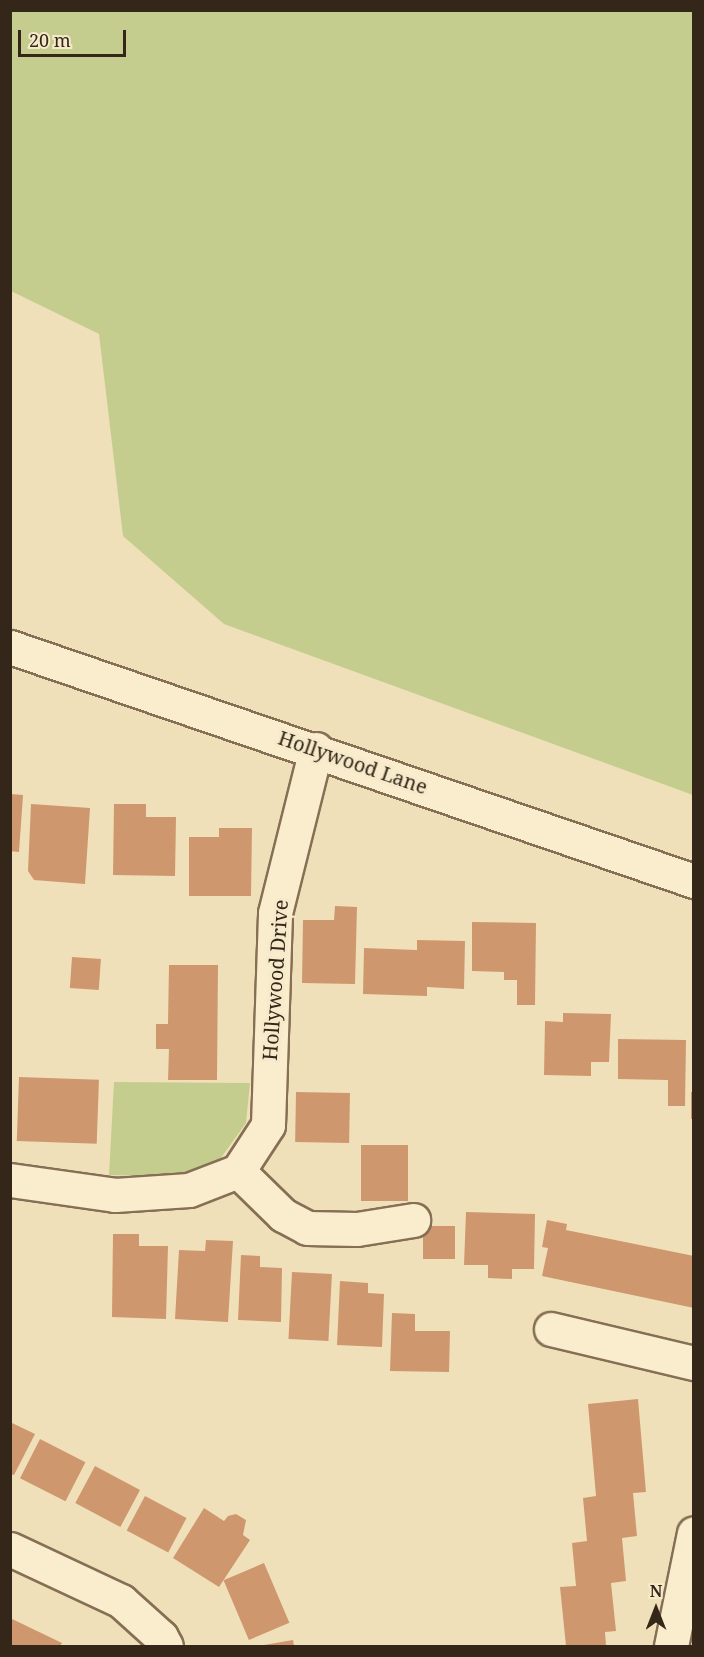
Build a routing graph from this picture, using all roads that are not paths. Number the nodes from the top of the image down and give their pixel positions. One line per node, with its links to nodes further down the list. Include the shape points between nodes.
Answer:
1 (10, 647): 2 (street, Hollywood Lane)
2 (316, 749): 3 (street, Hollywood Lane); 4 (street, Hollywood Drive, via 275,913 268,1125)
3 (693, 881)
4 (238, 1171): 5 (street, via 189,1190 115,1195); 6 (street, via 283,1215 307,1228)
5 (10, 1180)
6 (413, 1220)
7 (551, 1329): 8 (street)
8 (693, 1363)
9 (693, 1533): 12 (street)
10 (10, 1549): 11 (street, via 121,1601 161,1636)
11 (166, 1647)
12 (671, 1647)

